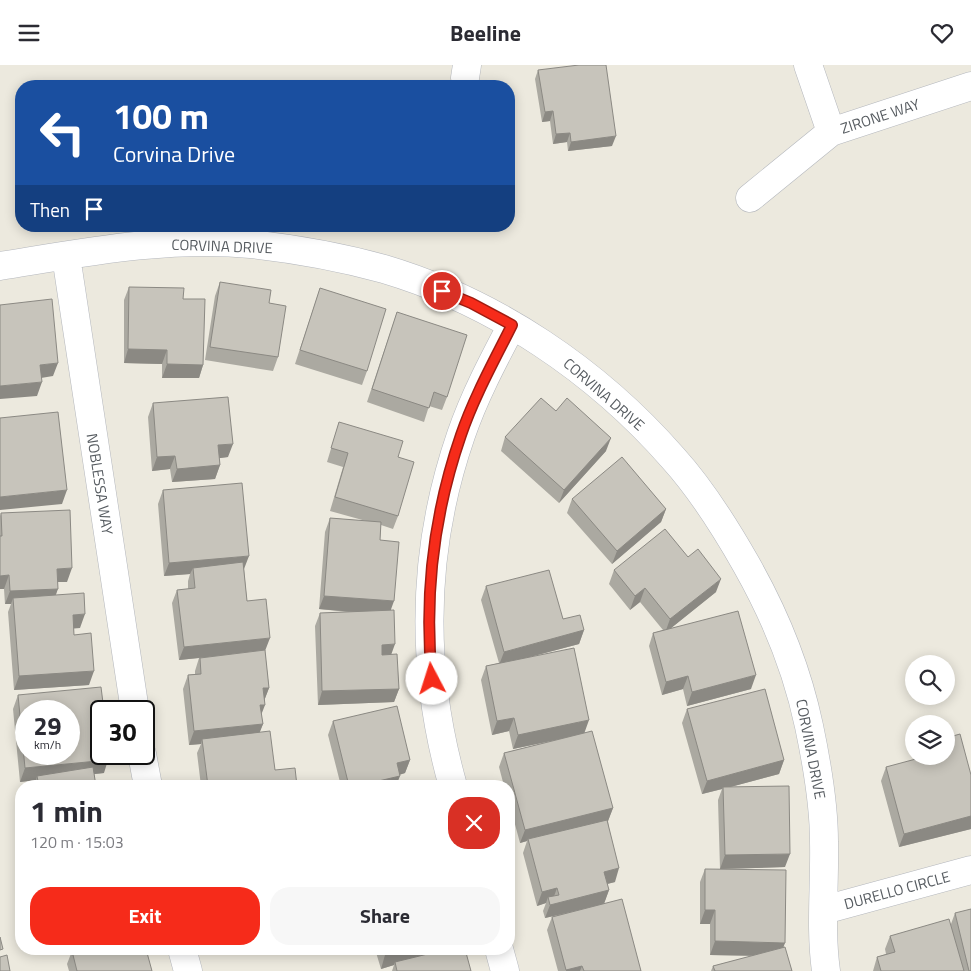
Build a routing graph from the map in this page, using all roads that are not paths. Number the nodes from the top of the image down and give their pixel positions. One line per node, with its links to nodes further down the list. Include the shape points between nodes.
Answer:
1 (808, 65): 3 (street)
2 (971, 87): 3 (street, ZIRONE WAY)
3 (831, 132): 4 (street, ZIRONE WAY)
4 (750, 198)
5 (66, 256): 6 (street, CORVINA DRIVE); 7 (street, CORVINA DRIVE, via 178,243 247,244 317,253 428,285); 8 (street, NOBLESSA WAY)
6 (0, 266)
7 (512, 325): 11 (street, via 483,381 461,435 444,492 435,540 429,600 430,659 442,747); 13 (street, CORVINA DRIVE, via 594,382 673,458 729,533 762,593 782,636 809,725 821,794)
8 (133, 700)
9 (144, 765): 10 (street)
10 (147, 780)
11 (451, 780)
12 (971, 869): 13 (street, DURELLO CIRCLE)
13 (824, 910): 18 (street, CORVINA DRIVE)
14 (184, 955): 16 (street)
15 (501, 955): 17 (street)
16 (188, 971)
17 (506, 971)
18 (826, 971)

